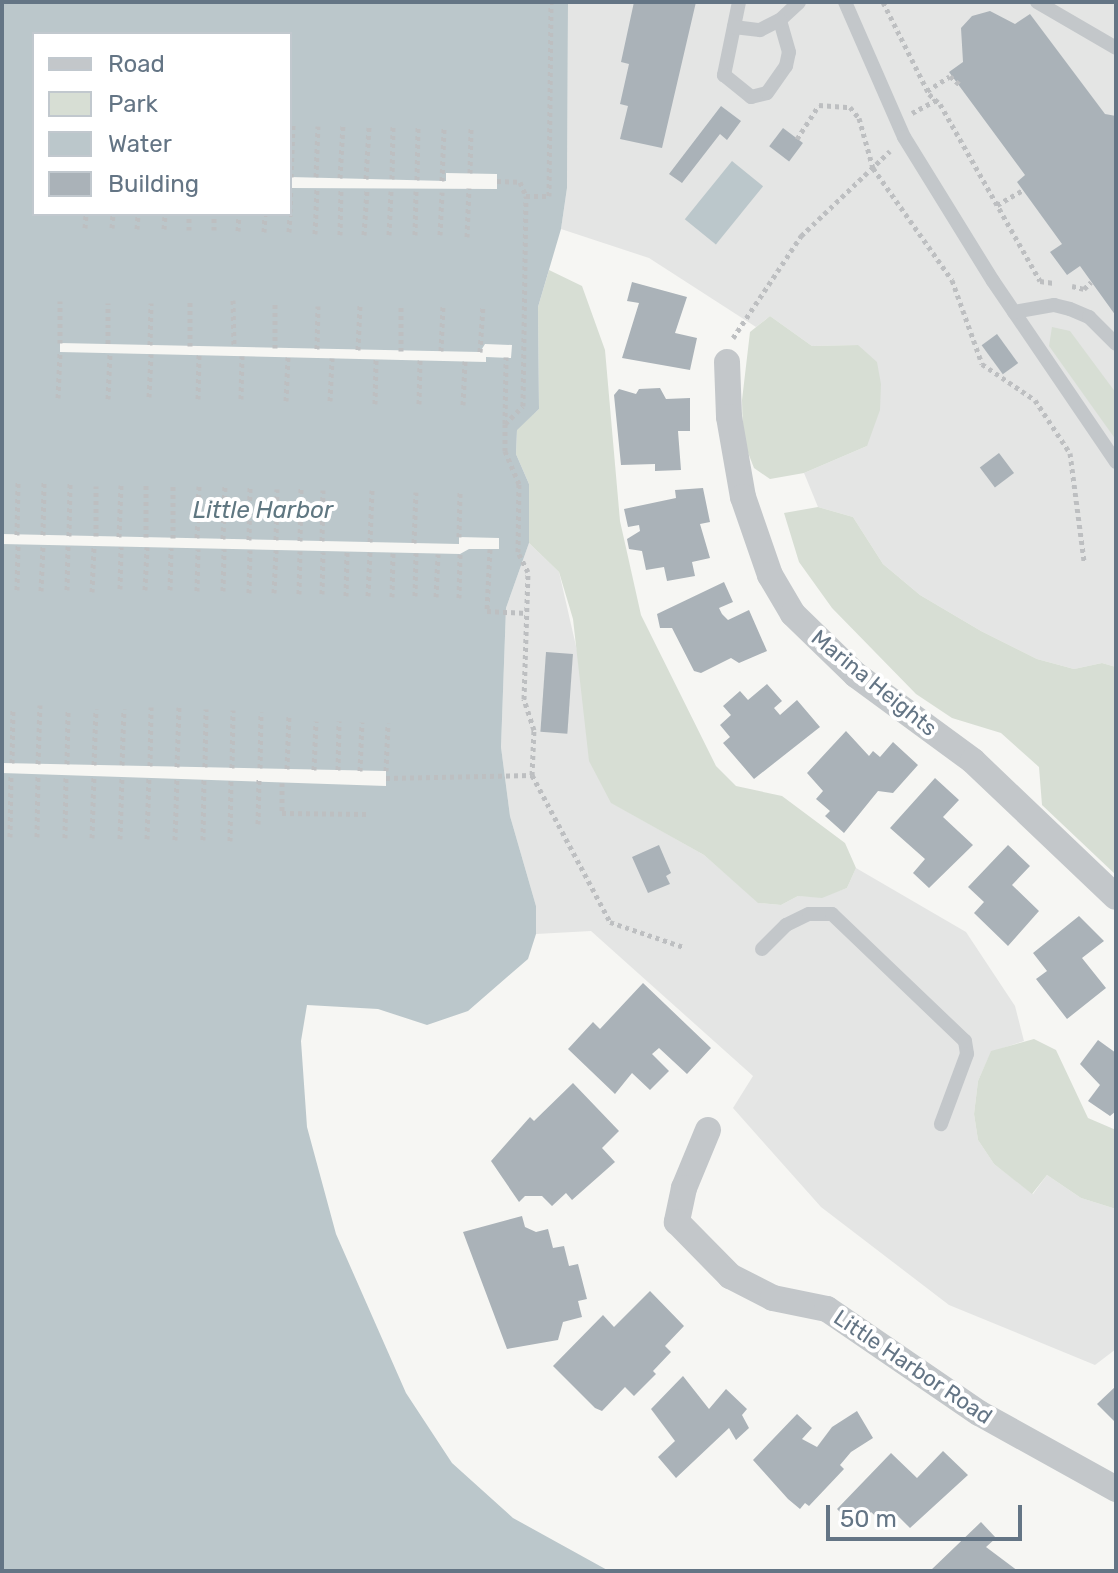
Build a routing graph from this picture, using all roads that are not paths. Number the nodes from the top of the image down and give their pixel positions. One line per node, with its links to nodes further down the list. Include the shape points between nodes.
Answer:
1 (739, 2): 6 (lane)
2 (799, 2): 5 (lane)
3 (845, 2): 8 (lane, via 904,137)
4 (1037, 2): 7 (lane)
5 (780, 20): 6 (lane, via 760,30); 6 (lane, via 789,52 786,66 767,93 751,97 724,75)
6 (734, 27)
7 (1116, 48)
8 (1014, 312): 9 (lane, via 1054,305 1070,309 1089,317); 11 (lane)
9 (1116, 344)
10 (727, 362): 12 (street, Marina Heights, via 729,417 743,497 770,575 793,614 856,675 973,761)
11 (1116, 462)
12 (1116, 897)
13 (762, 949): 14 (lane, via 786,925 809,914 832,914 965,1041 967,1054)
14 (941, 1124)
15 (708, 1130): 16 (street, Little Harbor Road, via 684,1188 677,1222 730,1276 773,1298 827,1309 979,1413)
16 (1116, 1489)

